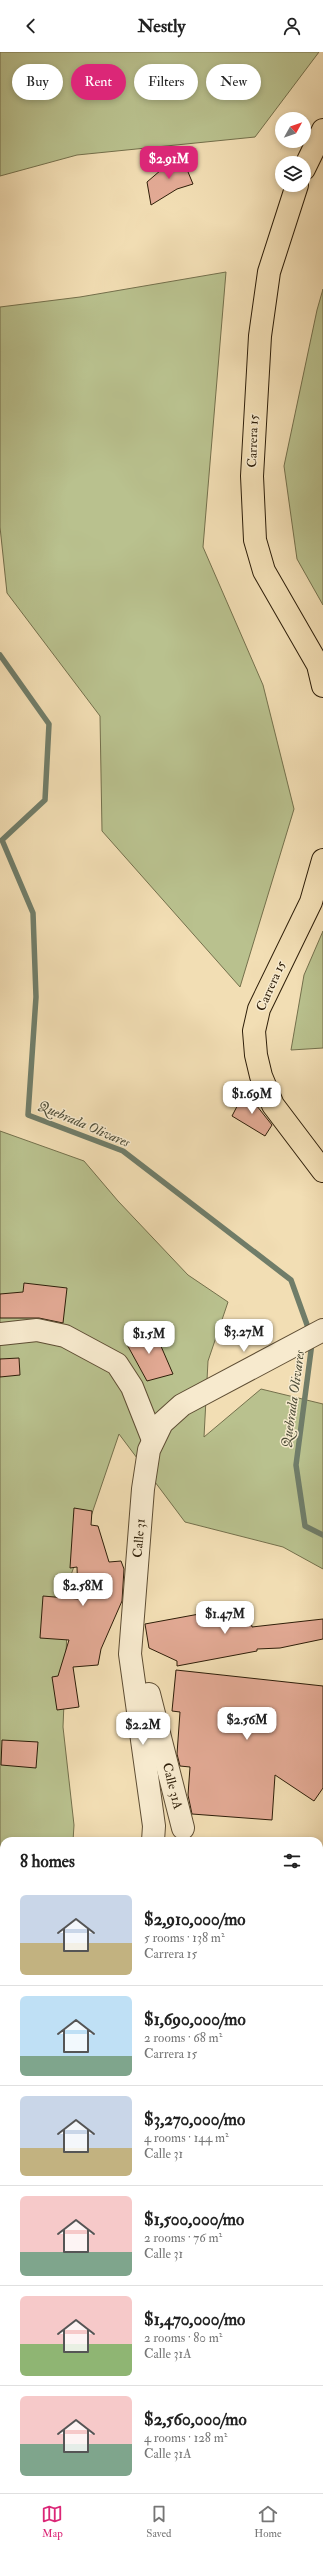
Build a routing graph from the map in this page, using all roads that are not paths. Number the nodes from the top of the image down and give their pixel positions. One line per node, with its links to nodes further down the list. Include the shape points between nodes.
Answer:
1 (323, 130): 2 (main road)
2 (310, 156)
3 (295, 192): 4 (main road, Carrera 15, via 269,272 260,336 252,476 255,540 264,571 318,665)
4 (323, 686)
5 (323, 860): 6 (main road, Carrera 15, via 311,902 259,1009 254,1031 261,1076 274,1105)
6 (323, 1171)
7 (323, 1330): 9 (street, Calle 31, via 182,1405 162,1424)
8 (0, 1334): 9 (street, via 37,1330 65,1336 118,1364 132,1387)
9 (154, 1440): 10 (street, Calle 31, via 149,1450 143,1489)
10 (130, 1654): 11 (street, Calle 31A, via 146,1680); 12 (street, Calle 31, via 154,1826)
11 (183, 1828)
12 (153, 1837)

